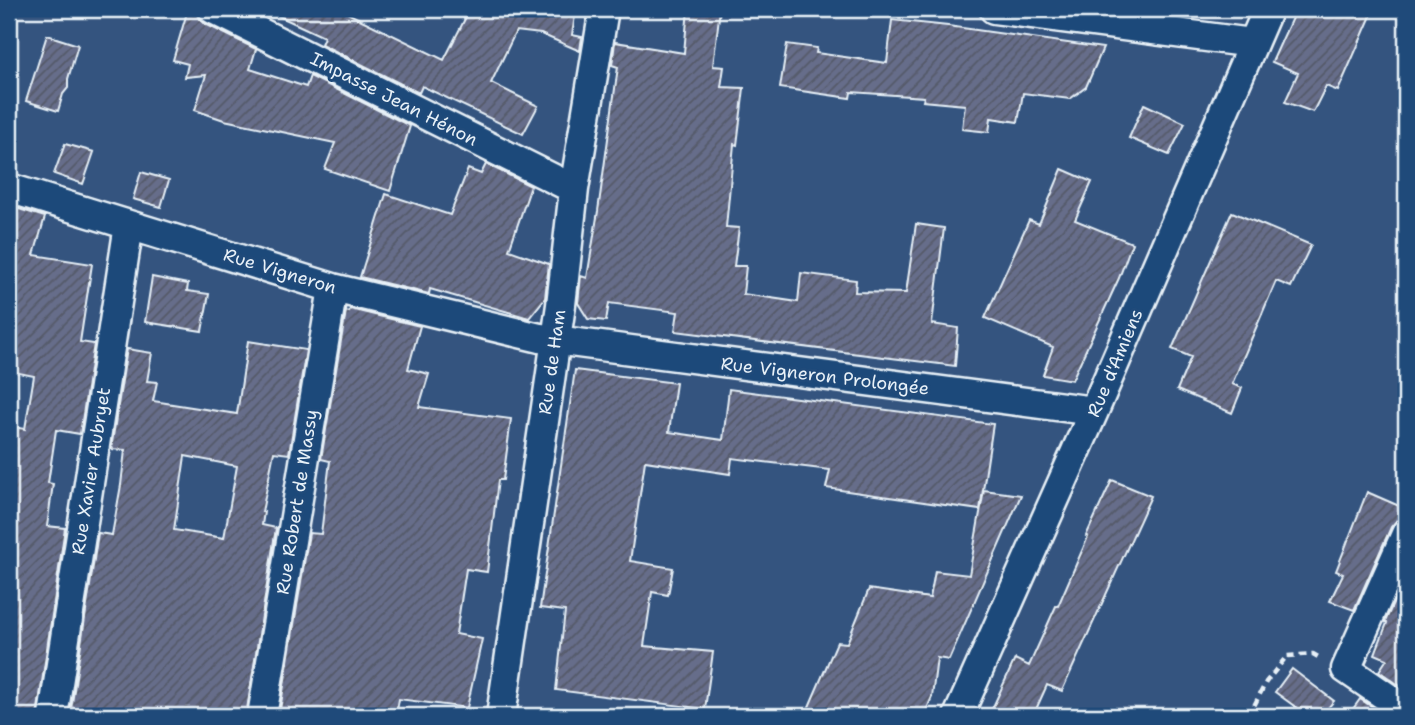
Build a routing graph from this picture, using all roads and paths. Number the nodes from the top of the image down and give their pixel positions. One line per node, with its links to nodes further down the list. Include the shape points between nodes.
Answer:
1 (213, 9): 7 (street, Impasse Jean Hénon)
2 (604, 9): 7 (street, Rue de Ham)
3 (994, 9): 5 (street)
4 (1268, 9): 5 (street, Rue d'Amiens)
5 (1252, 43): 11 (street, Rue d'Amiens)
6 (9, 188): 8 (street, Rue Vigneron)
7 (575, 189): 10 (street, Rue de Ham)
8 (129, 226): 9 (street, Rue Vigneron); 15 (street, Rue Xavier Aubryet)
9 (332, 288): 10 (street, Rue Vigneron); 16 (street, Rue Robert de Massy)
10 (556, 340): 11 (street, Rue Vigneron Prolongée); 17 (street, Rue de Ham)
11 (1094, 411): 18 (street, Rue d'Amiens)
12 (1406, 534): 13 (street)
13 (1346, 669): 14 (street); 19 (path, via 1312,654 1287,656 1266,682)
14 (1406, 710)
15 (53, 716)
16 (262, 716)
17 (501, 716)
18 (958, 716)
19 (1249, 716)

